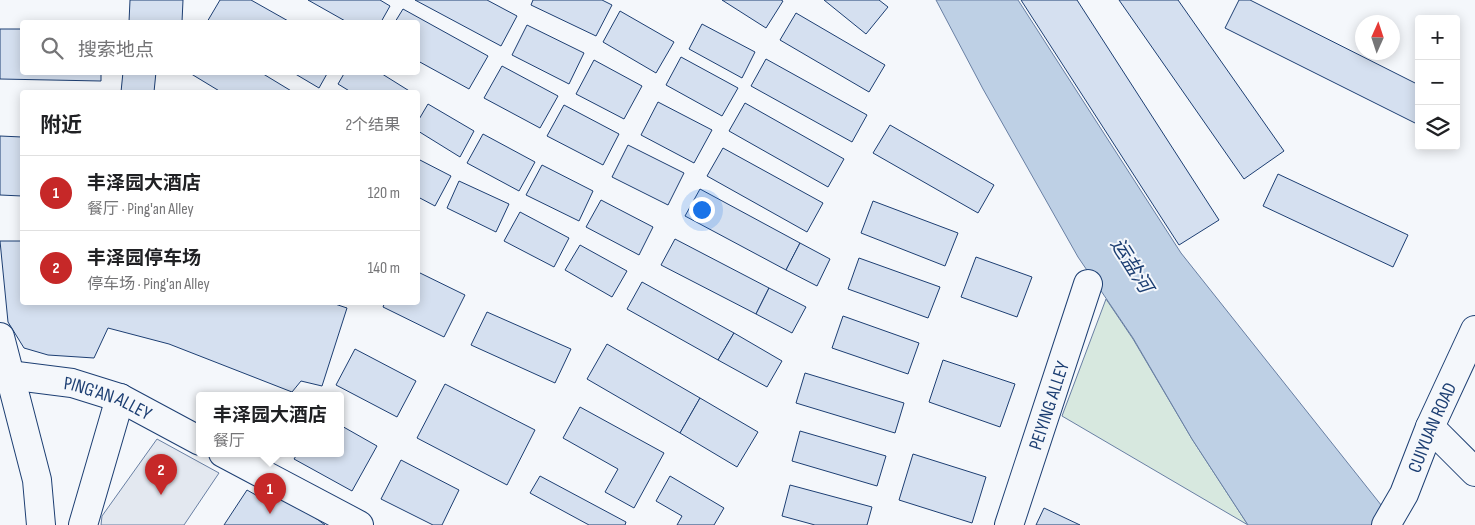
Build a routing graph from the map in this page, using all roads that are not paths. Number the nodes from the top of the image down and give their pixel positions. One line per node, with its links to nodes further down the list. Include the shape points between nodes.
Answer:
1 (1088, 284): 13 (street, PEIYING ALLEY)
2 (1475, 330): 6 (street, CUIYUAN ROAD)
3 (0, 337): 4 (street)
4 (9, 375): 5 (street, PING'AN ALLEY, via 72,383); 10 (street, via 37,480)
5 (120, 398): 7 (street, PING'AN ALLEY); 11 (street)
6 (1430, 427): 9 (street); 14 (street, CUIYUAN ROAD, via 1404,494)
7 (196, 439)
8 (231, 457): 12 (street)
9 (1475, 472)
10 (41, 525)
11 (83, 525)
12 (360, 525)
13 (1009, 525)
14 (1386, 525)

